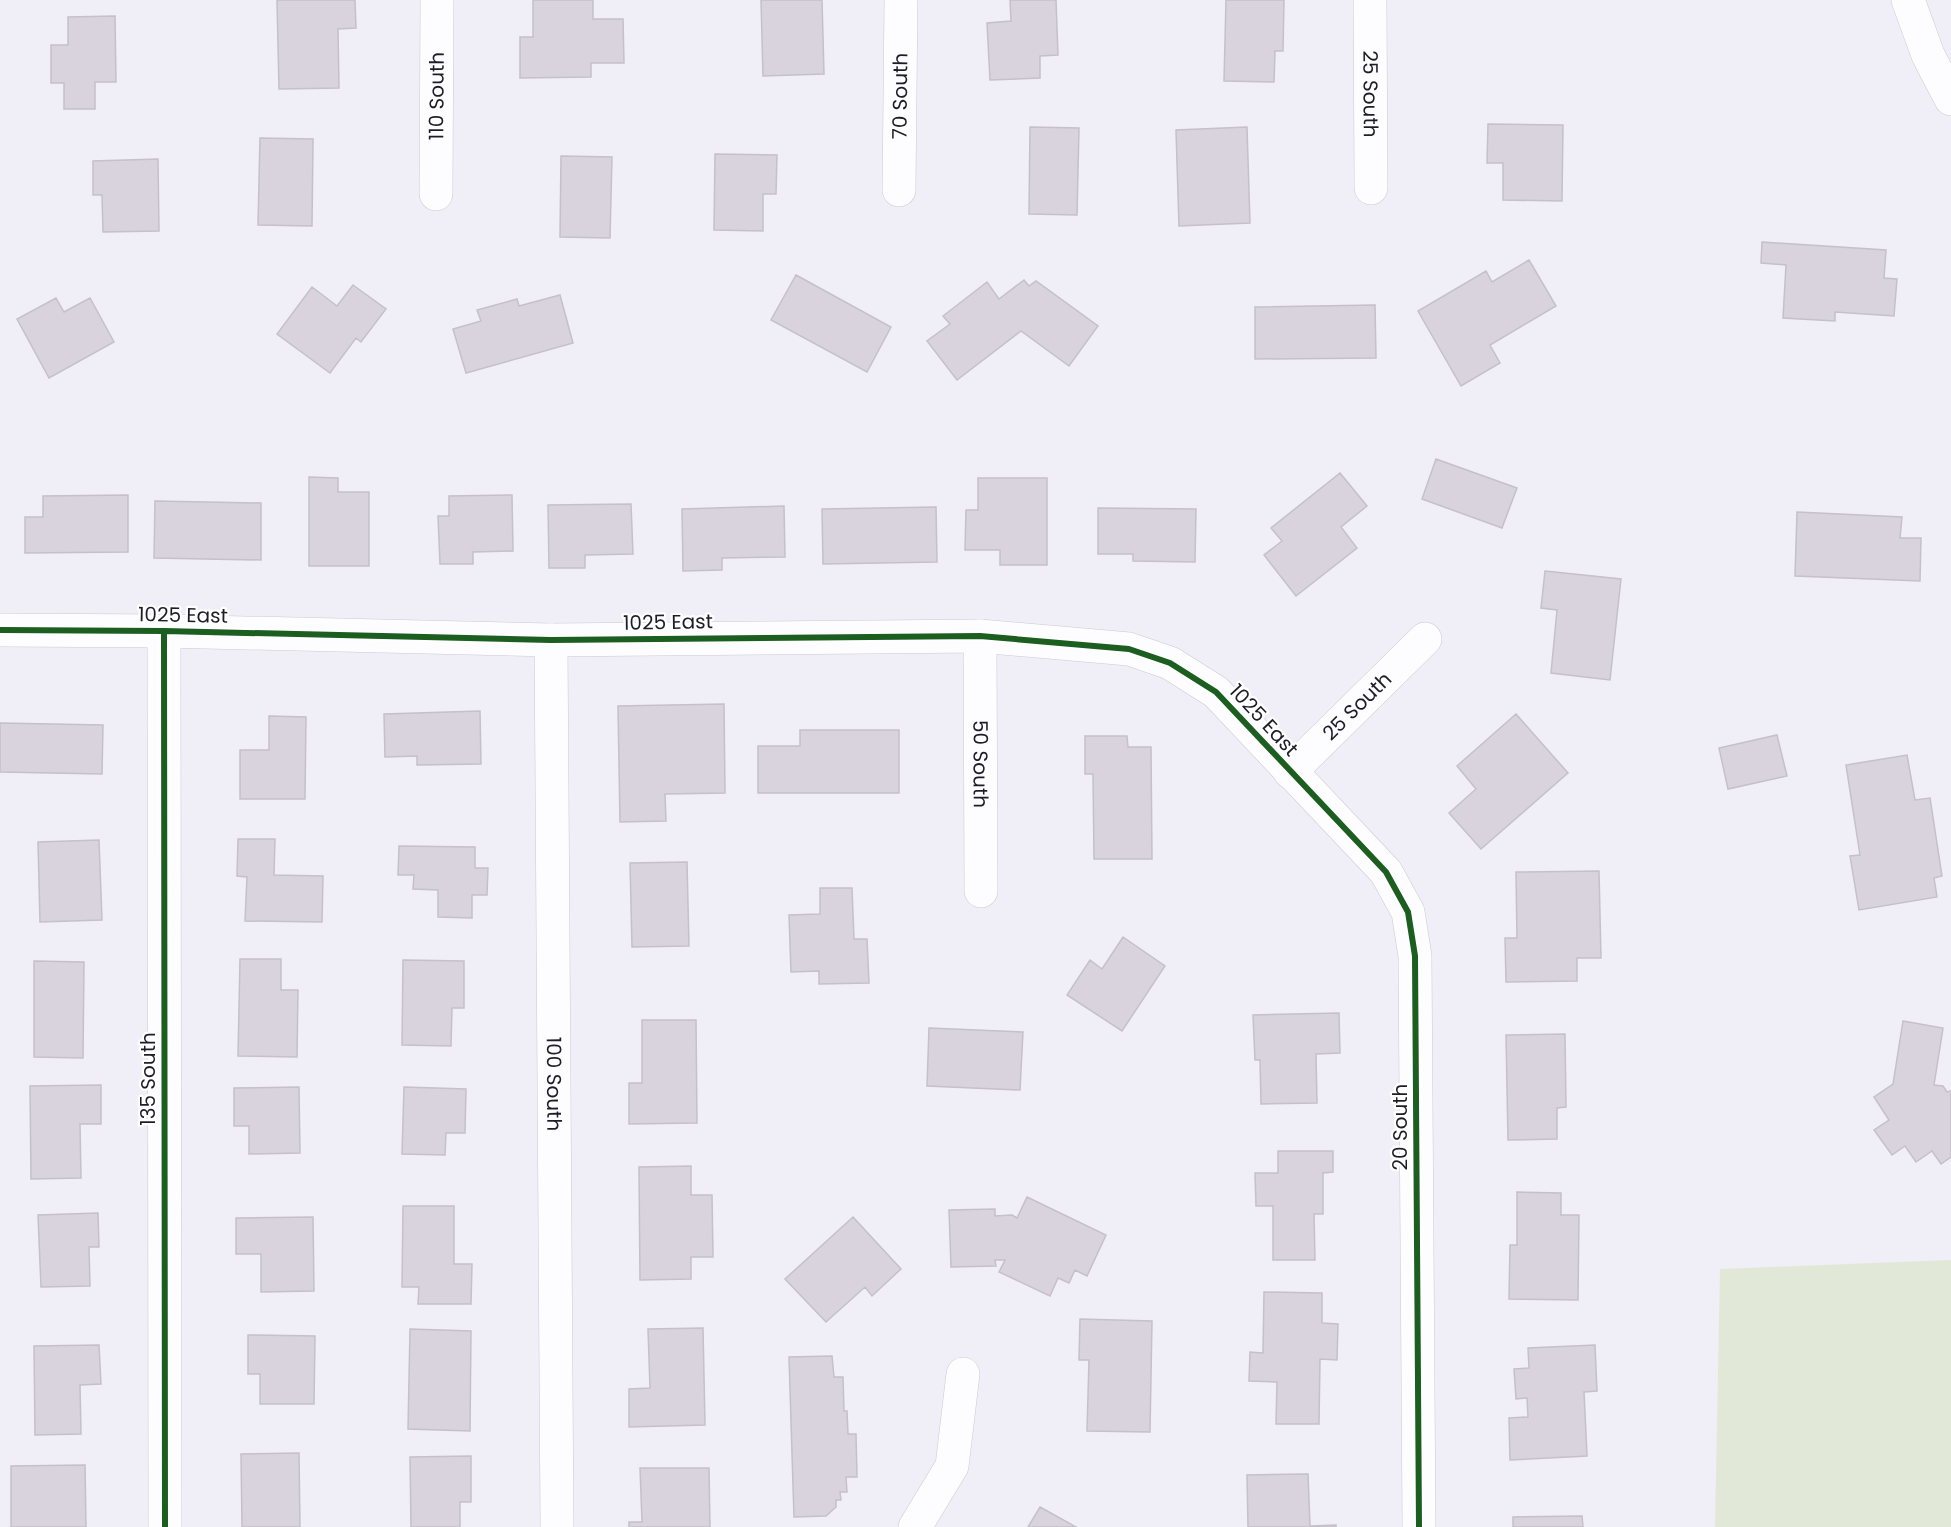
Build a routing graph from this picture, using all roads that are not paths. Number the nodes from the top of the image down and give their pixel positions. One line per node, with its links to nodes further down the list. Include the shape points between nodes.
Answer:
1 (437, 0): 8 (street, 110 South)
2 (901, 0): 7 (street, 70 South)
3 (1370, 0): 6 (street, 25 South)
4 (1908, 0): 5 (street, via 1928,55)
5 (1951, 99)
6 (1371, 188)
7 (899, 190)
8 (436, 194)
9 (0, 630): 10 (street, 1025 East)
10 (164, 631): 13 (street, 1025 East); 17 (street, 135 South)
11 (980, 636): 13 (street, 1025 East); 14 (street, 1025 East, via 1129,649 1170,663 1216,692); 15 (street, 50 South)
12 (1425, 639): 14 (street, 25 South)
13 (551, 640): 18 (street, 100 South)
14 (1290, 772): 20 (street, 20 South, via 1386,872 1408,912 1415,956)
15 (981, 891)
16 (963, 1374): 19 (street, via 952,1466)
17 (165, 1527)
18 (557, 1527)
19 (915, 1527)
20 (1419, 1527)

